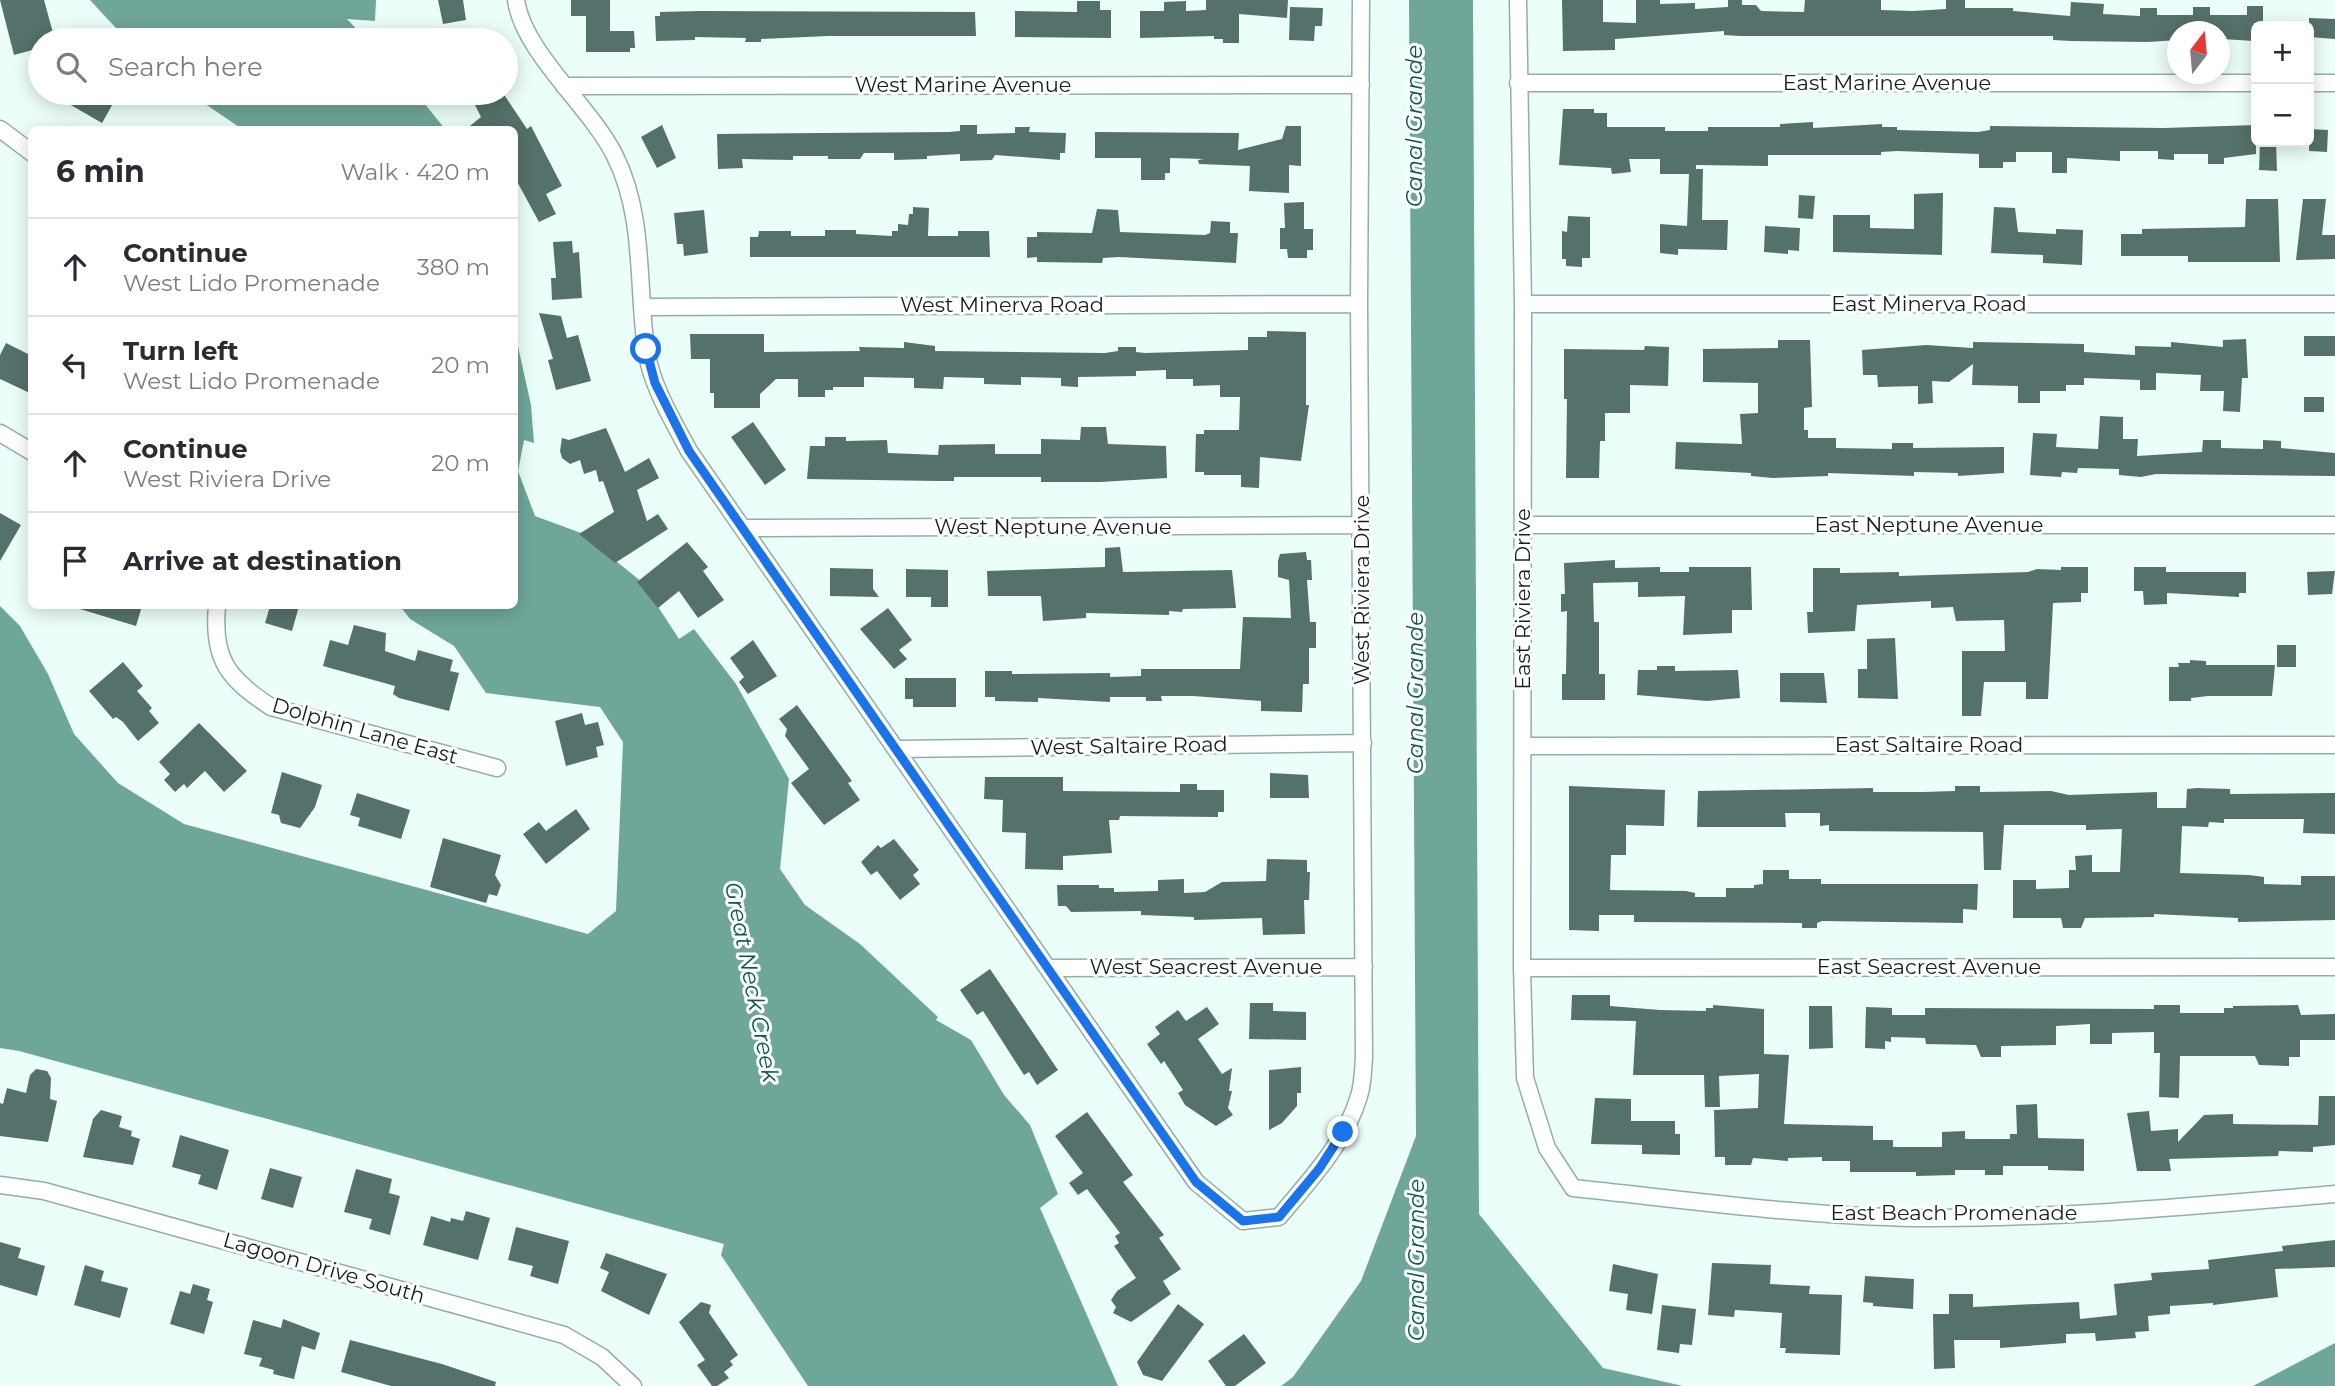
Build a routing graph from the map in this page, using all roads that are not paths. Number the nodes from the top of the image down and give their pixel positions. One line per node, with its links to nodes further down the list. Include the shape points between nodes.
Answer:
1 (516, 0): 9 (street, West Riviera Drive, via 535,42)
2 (1361, 0): 8 (street, West Riviera Drive)
3 (1518, 0): 4 (street, East Riviera Drive)
4 (1518, 83): 5 (street, East Marine Avenue); 13 (street, East Riviera Drive)
5 (2251, 83)
6 (2314, 83): 7 (street)
7 (2335, 83)
8 (1361, 85): 9 (street, West Marine Avenue); 12 (street, West Riviera Drive)
9 (564, 86): 15 (street, West Riviera Drive, via 597,124 616,158 638,240)
10 (0, 130): 11 (street)
11 (28, 150)
12 (1359, 304): 15 (street, West Minerva Road); 18 (street, West Riviera Drive)
13 (1523, 304): 14 (street, East Minerva Road); 19 (street, East Riviera Drive)
14 (2335, 304)
15 (644, 307): 21 (street, West Riviera Drive, via 646,349 655,383 689,451)
16 (0, 433): 17 (street)
17 (28, 450)
18 (1361, 525): 21 (street, West Neptune Avenue); 23 (street, West Riviera Drive)
19 (1523, 525): 20 (street, East Neptune Avenue); 25 (street, East Riviera Drive)
20 (2335, 525)
21 (745, 528): 26 (street, West Riviera Drive)
22 (217, 609): 27 (street, Dolphin Lane East, via 215,632 223,660 239,687 271,707)
23 (1363, 743): 26 (street, West Saltaire Road); 28 (street, West Riviera Drive)
24 (2335, 745): 25 (street, East Saltaire Road)
25 (1523, 746): 31 (street, East Riviera Drive)
26 (895, 748): 30 (street, West Riviera Drive)
27 (497, 768)
28 (1364, 967): 30 (street, West Seacrest Avenue); 30 (street, West Riviera Drive, via 1364,1058 1359,1096 1343,1132 1279,1217 1243,1221 1196,1182)
29 (2335, 967): 31 (street, East Seacrest Avenue)
30 (1048, 968)
31 (1522, 968): 33 (street, East Riviera Drive, via 1525,1078 1546,1148)
32 (0, 1185): 35 (street, Lagoon Drive South, via 44,1191 564,1335 602,1357)
33 (1573, 1188): 34 (street, East Beach Promenade, via 1914,1218 2043,1217)
34 (2335, 1194)
35 (633, 1386)

